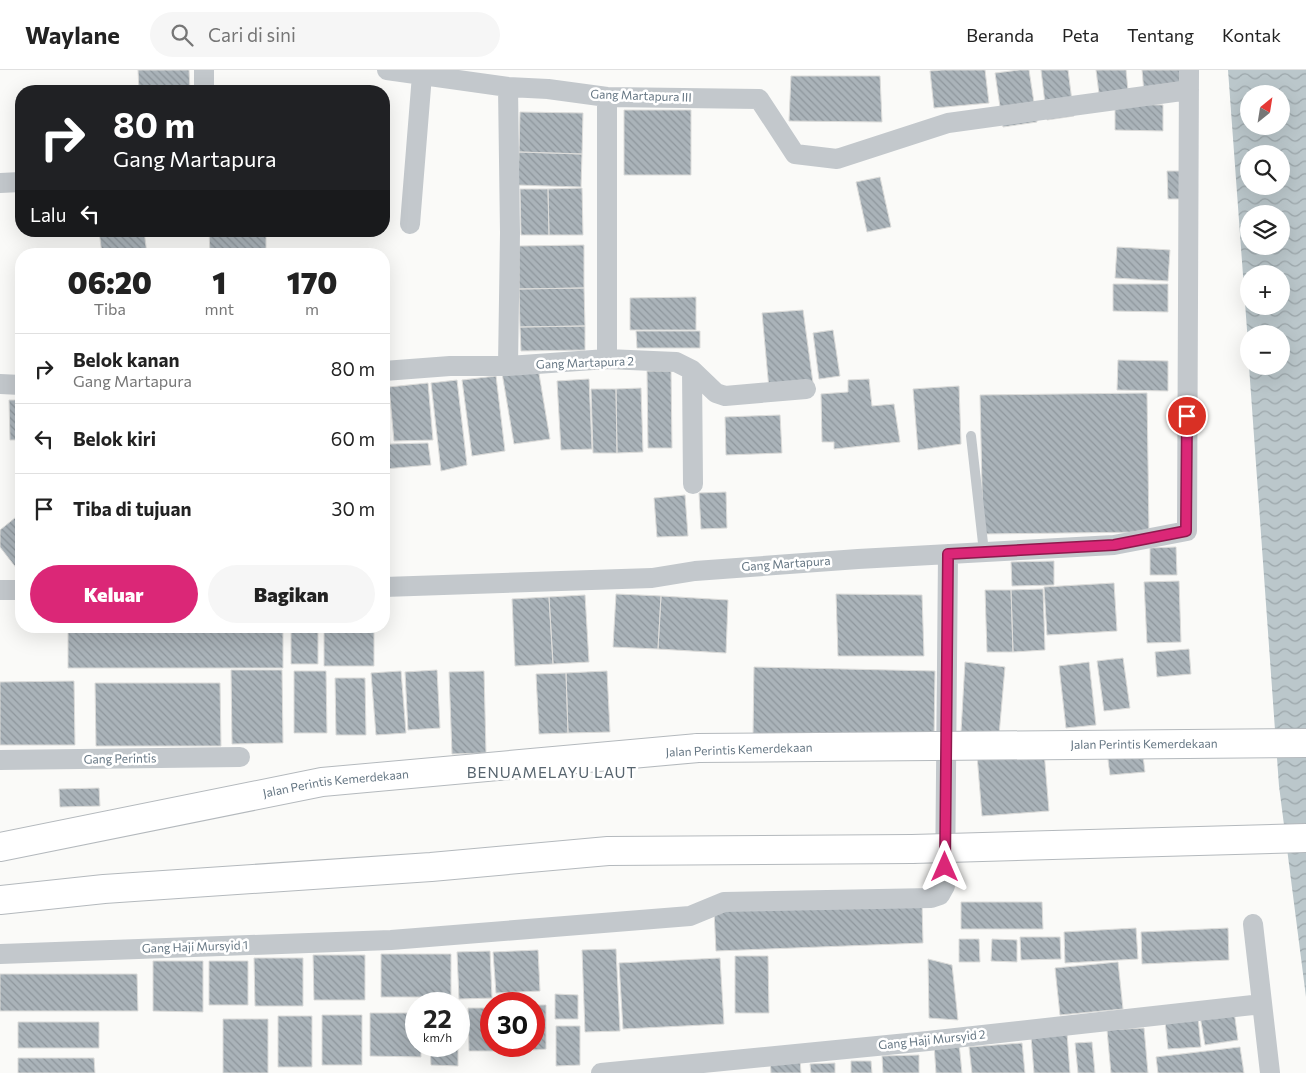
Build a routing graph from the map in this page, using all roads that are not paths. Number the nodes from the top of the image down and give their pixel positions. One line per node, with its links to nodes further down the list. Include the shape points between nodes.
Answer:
1 (204, 70): 5 (street)
2 (387, 70): 3 (street, Gang Martapura III)
3 (422, 75): 6 (street, Gang Martapura III); 10 (street)
4 (1189, 80): 7 (street, Gang Martapura III, via 948,123 837,159 795,154 759,99); 20 (street, Gang Martapura, via 1186,531 1114,545)
5 (204, 85)
6 (508, 87): 7 (street, Gang Martapura III); 12 (street)
7 (607, 97): 11 (street)
8 (15, 182): 9 (street)
9 (0, 183)
10 (410, 224)
11 (607, 359): 12 (street, Gang Martapura 2); 13 (street, Gang Martapura 2, via 676,362)
12 (508, 366): 14 (street, Gang Martapura 2)
13 (692, 370): 17 (street, Gang Martapura 2, via 716,393 725,396); 19 (street)
14 (390, 371)
15 (0, 384): 16 (street)
16 (15, 384)
17 (806, 389)
18 (970, 436): 20 (lane)
19 (693, 484)
20 (984, 552): 21 (street, Gang Martapura)
21 (948, 554): 22 (street, Gang Martapura, via 696,571 652,578); 32 (street, Gang Haji Mursyid 1, via 945,886 940,895 931,898 724,902 690,916 391,940)
22 (390, 587)
23 (0, 590): 24 (street)
24 (15, 590)
25 (1306, 743): 29 (highway, Jalan Perintis Kemerdekaan, bridge, via 698,748 322,782)
26 (240, 757): 27 (street, Gang Perintis)
27 (0, 760)
28 (1306, 838): 30 (highway, bridge, via 912,849 608,851 431,867 104,889)
29 (0, 847)
30 (0, 900)
31 (1253, 924): 33 (street)
32 (0, 954)
33 (1262, 1004): 34 (street, Gang Haji Mursyid 2); 35 (street)
34 (601, 1073)
35 (1270, 1073)

